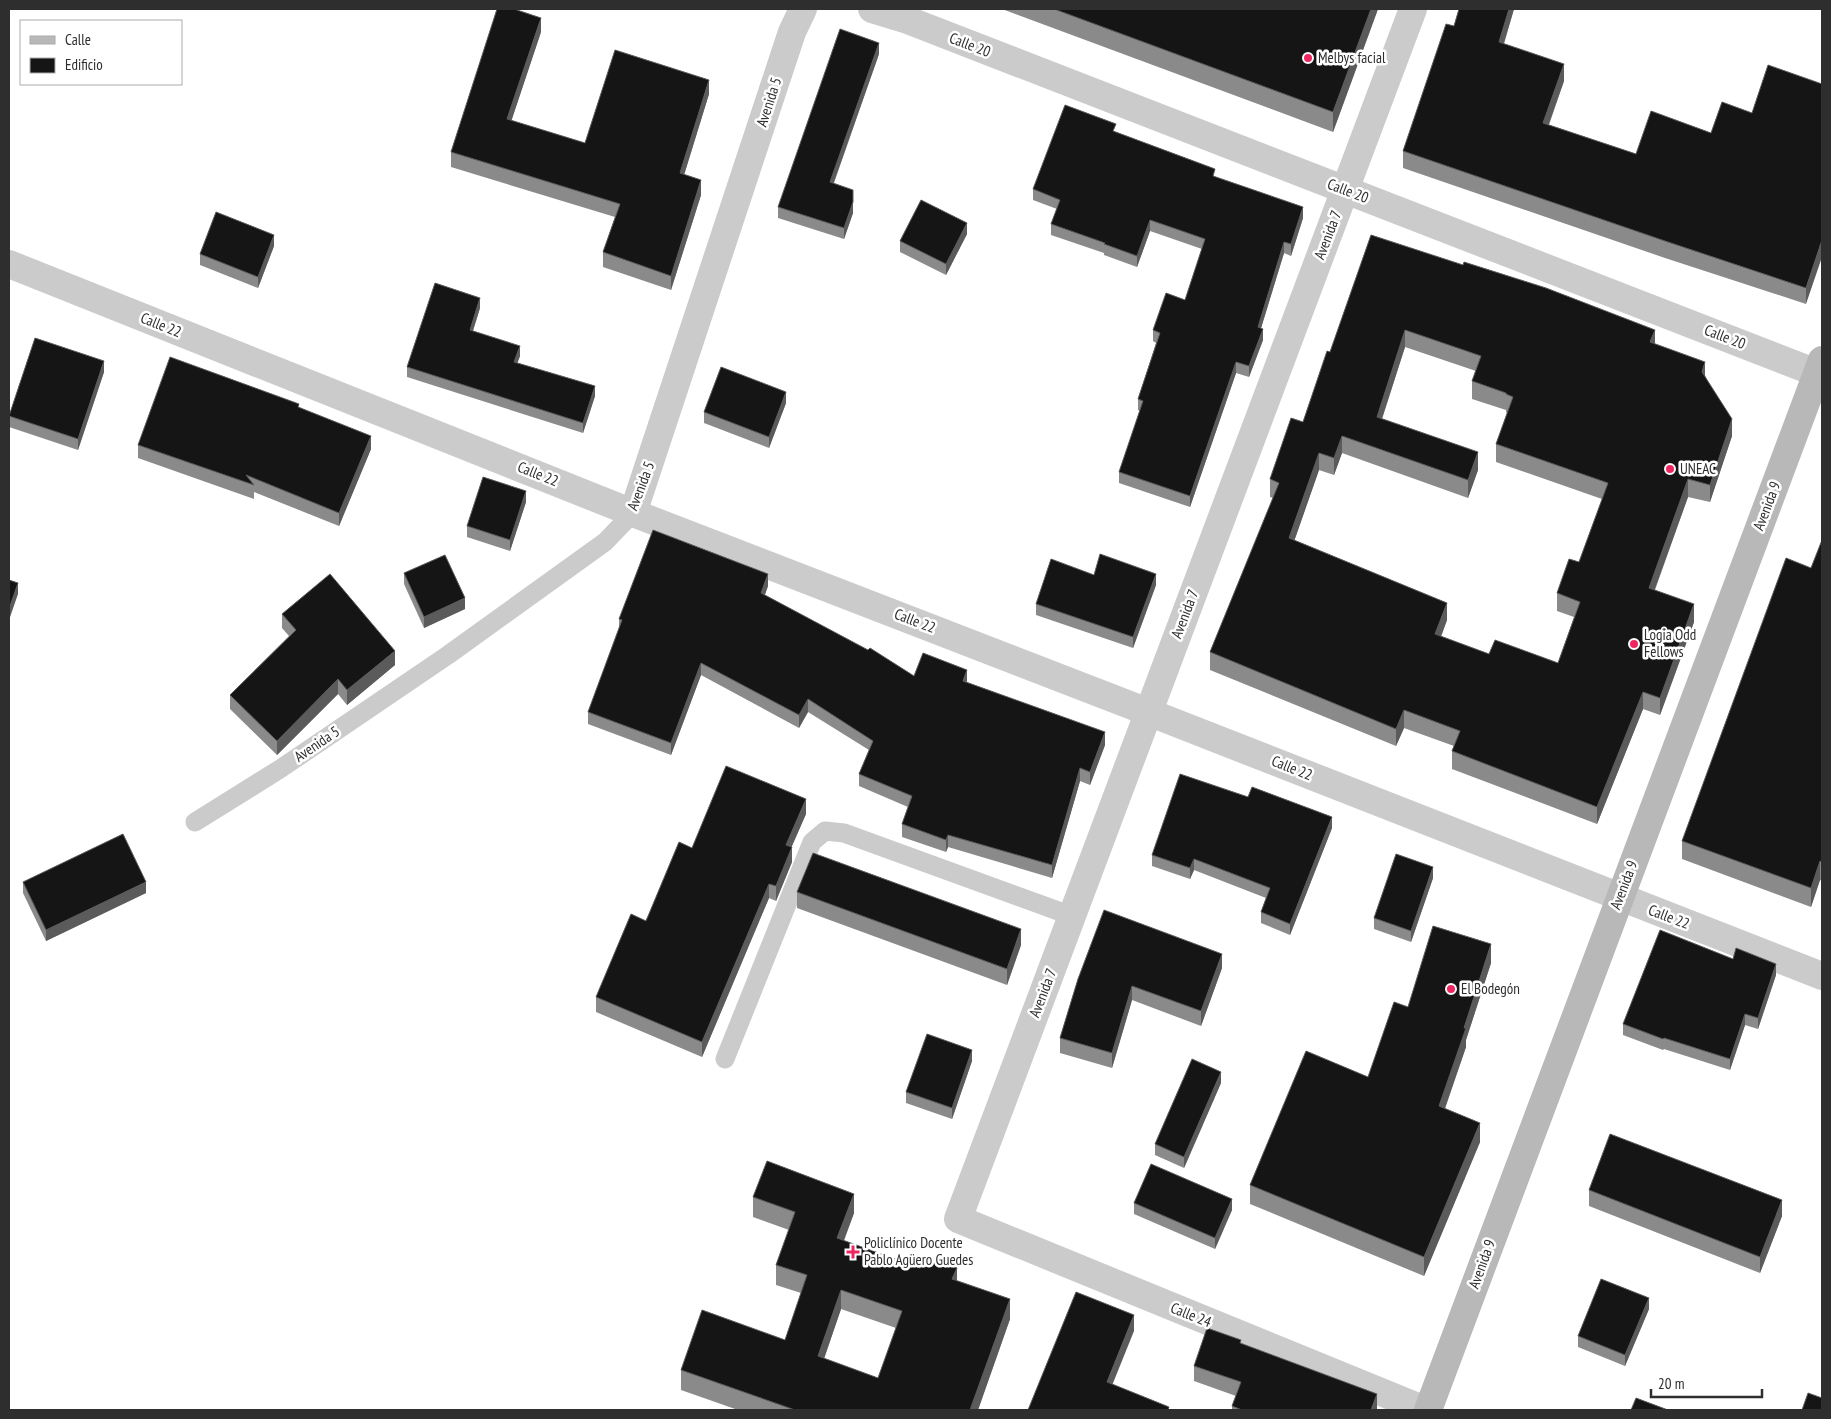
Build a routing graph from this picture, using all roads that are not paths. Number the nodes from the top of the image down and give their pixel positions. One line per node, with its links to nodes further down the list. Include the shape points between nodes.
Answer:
1 (803, 9): 8 (street, Avenida 5, via 792,32)
2 (872, 9): 4 (street, Calle 20)
3 (1413, 9): 5 (street, Avenida 7)
4 (907, 14): 5 (street, Calle 20)
5 (1345, 190): 7 (street, Calle 20); 9 (street, Avenida 7)
6 (9, 264): 8 (street, Calle 22)
7 (1821, 369): 11 (main road, Avenida 9)
8 (633, 512): 9 (street, Calle 22); 10 (lane, Avenida 5, via 605,542 448,655 280,769)
9 (1148, 712): 11 (street, Calle 22); 12 (street, Avenida 7)
10 (195, 822)
11 (1619, 898): 13 (street, Calle 22); 16 (main road, Avenida 9)
12 (1072, 916): 14 (lane, via 844,833 825,831 812,842); 15 (street, Avenida 7)
13 (1822, 976)
14 (724, 1059)
15 (958, 1219): 16 (street, Calle 24)
16 (1426, 1410)

